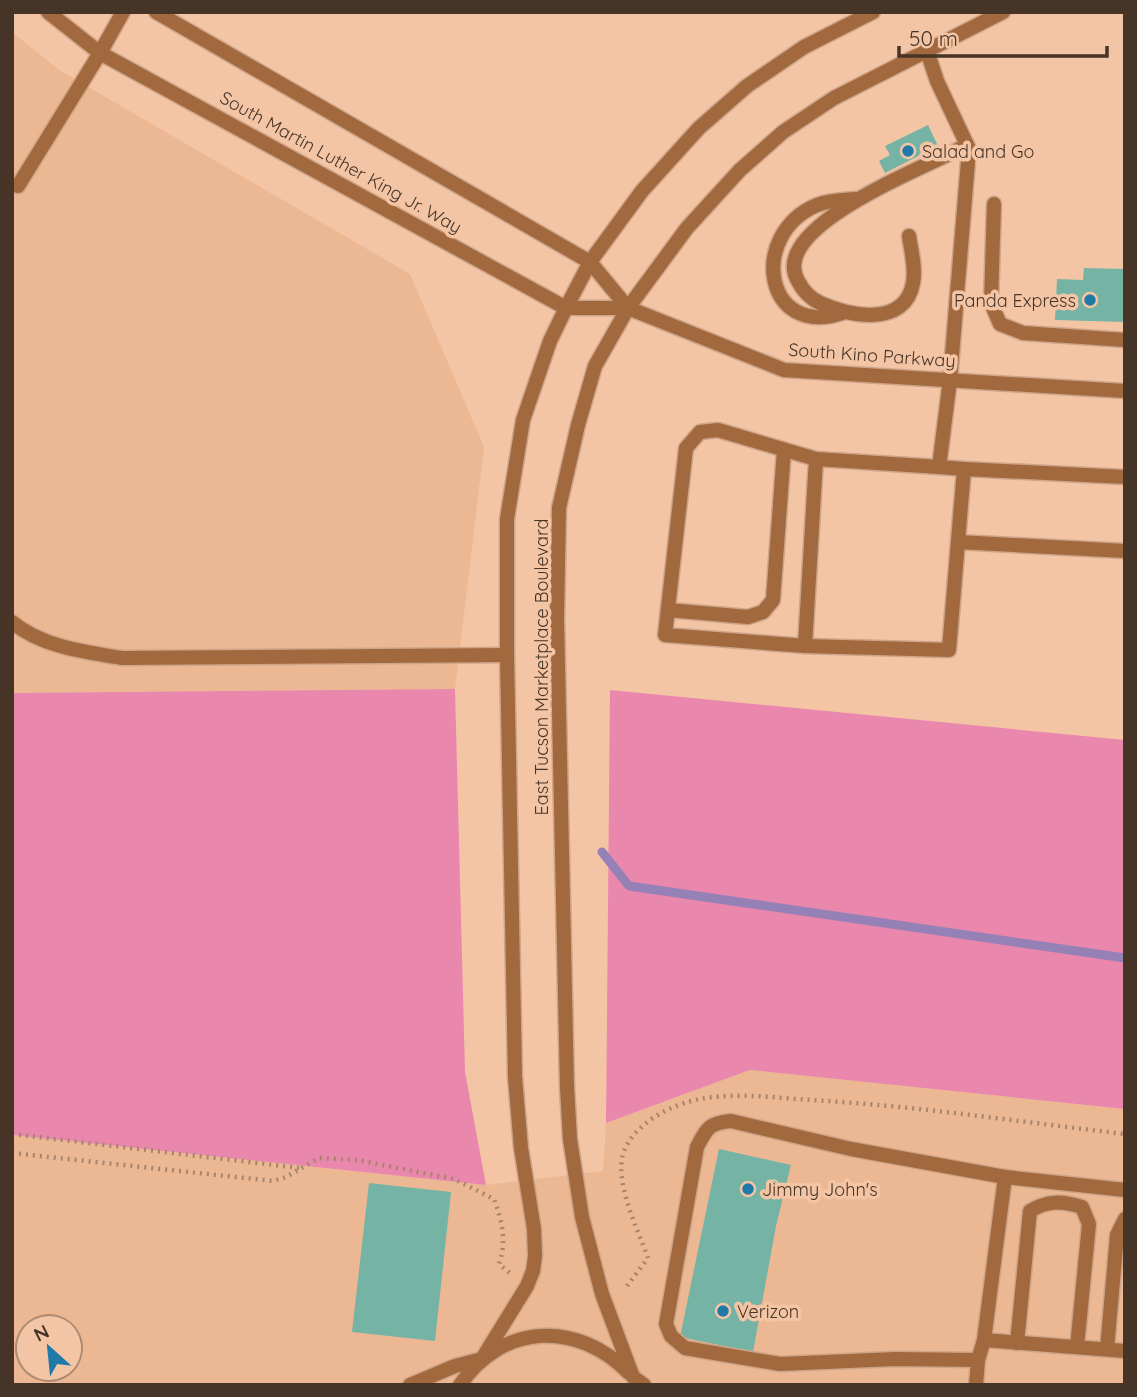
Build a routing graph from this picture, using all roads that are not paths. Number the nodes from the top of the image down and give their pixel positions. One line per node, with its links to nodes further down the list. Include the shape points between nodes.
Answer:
1 (48, 12): 8 (street, South Martin Luther King Jr. Way)
2 (122, 12): 8 (street)
3 (156, 12): 14 (street, South Martin Luther King Jr. Way)
4 (873, 12): 6 (street, East Tucson Marketplace Boulevard)
5 (1003, 12): 7 (street, East Tucson Marketplace Boulevard)
6 (846, 18): 14 (street, East Tucson Marketplace Boulevard, via 747,86 699,128 642,191)
7 (927, 51): 9 (street); 15 (street, East Tucson Marketplace Boulevard, via 834,98 783,132 740,170 687,228)
8 (100, 53): 10 (street); 16 (street, South Martin Luther King Jr. Way)
9 (967, 145): 11 (street); 19 (street)
10 (18, 186)
11 (857, 199): 17 (street, via 812,231 799,246 793,263 804,291); 17 (street, via 832,201 804,212 785,231 773,257 774,282 795,311 811,318)
12 (994, 204): 18 (street, via 991,303 1000,324 1023,333)
13 (909, 236): 17 (street, via 914,280 910,296 882,315)
14 (590, 262): 15 (street); 16 (street, East Tucson Marketplace Boulevard)
15 (628, 308): 16 (street, South Martin Luther King Jr. Way); 19 (street, South Kino Parkway, via 784,370); 44 (street, East Tucson Marketplace Boulevard, via 595,366 561,496 557,619 570,1139 590,1252 605,1304)
16 (566, 309): 31 (street, East Tucson Marketplace Boulevard, via 523,420 507,519)
17 (842, 313)
18 (1125, 340)
19 (950, 380): 20 (street, South Kino Parkway); 23 (street)
20 (1125, 391)
21 (785, 450): 22 (street); 28 (street, via 773,600 763,612 748,617); 28 (street, via 718,430 700,432 686,448)
22 (816, 459): 23 (street); 30 (street)
23 (939, 467): 24 (street)
24 (964, 469): 25 (street); 26 (street)
25 (1125, 477)
26 (958, 542): 27 (street); 30 (street, via 949,650)
27 (1125, 551)
28 (668, 610): 30 (street, via 665,635)
29 (12, 622): 31 (street, via 69,650 122,658)
30 (805, 646)
31 (507, 655): 42 (street, East Tucson Marketplace Boulevard, via 516,1077 535,1256 527,1286)
32 (1004, 1177): 33 (street); 37 (street); 43 (street, via 850,1149 731,1121 716,1122 706,1129 697,1147 673,1273 666,1324 671,1336 685,1348 780,1364)
33 (1065, 1184): 34 (street); 35 (street)
34 (1125, 1190)
35 (1063, 1202): 38 (street, via 1043,1203 1030,1211); 39 (street, via 1082,1207 1089,1224)
36 (1125, 1219): 40 (street, via 1117,1234)
37 (984, 1340): 38 (street); 43 (street)
38 (1017, 1342): 39 (street)
39 (1077, 1347): 40 (street)
40 (1107, 1349): 41 (street)
41 (1125, 1350)
42 (482, 1359): 44 (street, via 533,1336 561,1336 589,1343 613,1357); 45 (street); 46 (street)
43 (978, 1360): 47 (street)
44 (638, 1382)
45 (410, 1385)
46 (460, 1385)
47 (976, 1385)

